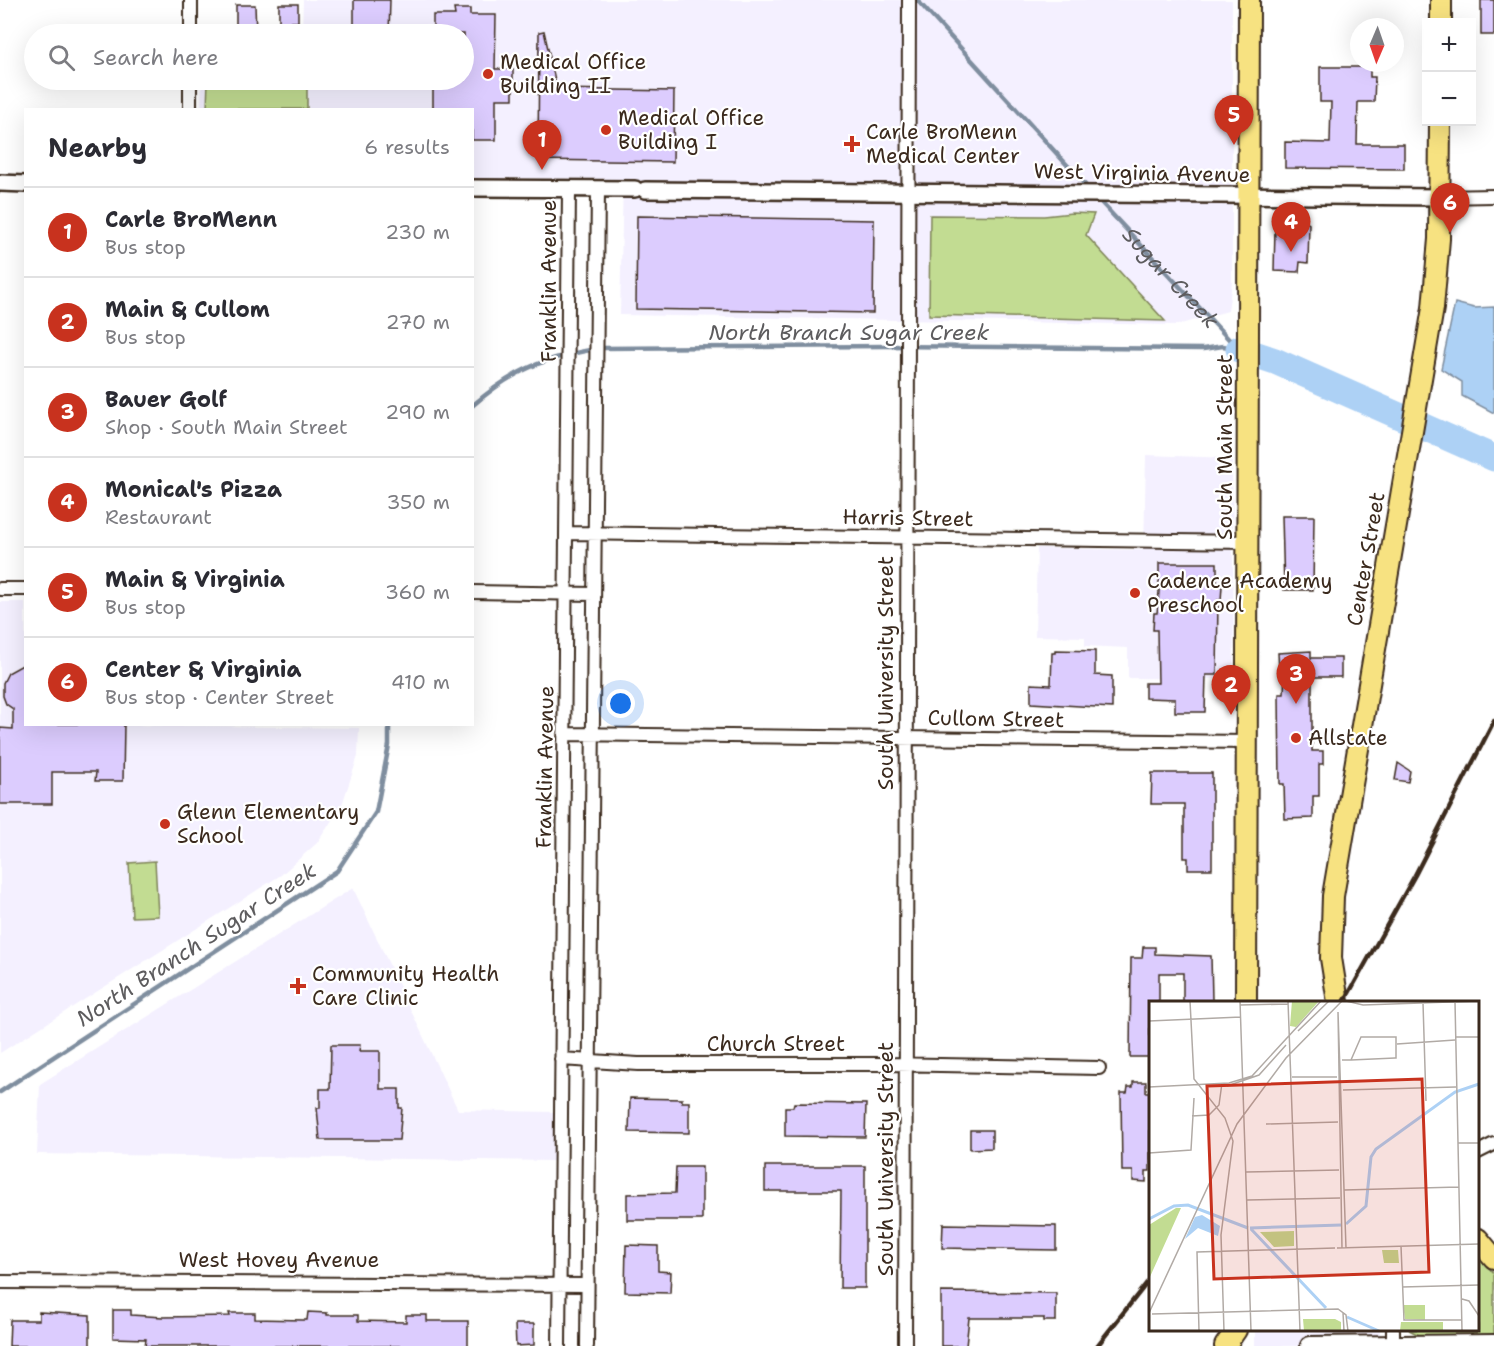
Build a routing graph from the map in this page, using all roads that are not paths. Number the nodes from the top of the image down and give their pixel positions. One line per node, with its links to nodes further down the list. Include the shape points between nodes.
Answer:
1 (191, 0): 6 (street)
2 (909, 0): 15 (street, South University Street)
3 (1249, 0): 16 (main road, South Main Street)
4 (1440, 0): 5 (main road)
5 (1441, 18)
6 (191, 24)
7 (190, 90): 8 (street)
8 (190, 108)
9 (1440, 126): 18 (main road, Center Street)
10 (0, 183): 11 (street)
11 (24, 184)
12 (474, 188): 13 (street, West Virginia Avenue)
13 (569, 189): 14 (street, West Virginia Avenue); 19 (street, Franklin Avenue)
14 (598, 189): 15 (street, West Virginia Avenue); 20 (street)
15 (908, 192): 16 (street, West Virginia Avenue); 21 (street, South University Street)
16 (1250, 195): 18 (street, West Virginia Avenue); 22 (main road, South Main Street)
17 (1494, 196): 18 (street, West Virginia Avenue)
18 (1440, 197): 33 (main road, Center Street, via 1433,308 1333,896 1331,958)
19 (567, 534): 20 (street, Harris Street); 26 (street, Franklin Avenue)
20 (596, 534): 21 (street, Harris Street); 27 (street)
21 (906, 537): 22 (street, Harris Street); 30 (street, South University Street)
22 (1248, 542): 31 (main road, South Main Street)
23 (0, 589): 24 (street)
24 (24, 589)
25 (474, 592): 26 (street)
26 (566, 593): 27 (street); 28 (street, Franklin Avenue)
27 (594, 594): 29 (street)
28 (565, 734): 29 (street, Cullom Street); 34 (street, Franklin Avenue)
29 (594, 734): 30 (street, Cullom Street); 35 (street)
30 (906, 738): 31 (street, Cullom Street); 36 (street, South University Street)
31 (1247, 742): 32 (main road, South Main Street)
32 (1246, 1001)
33 (1338, 1001)
34 (561, 1059): 35 (street, Church Street); 43 (street, Franklin Avenue)
35 (590, 1062): 36 (street, Church Street); 44 (street)
36 (906, 1064): 37 (street, Church Street); 50 (street, South University Street)
37 (1099, 1068)
38 (1494, 1144): 39 (street)
39 (1479, 1152)
40 (1479, 1240): 41 (main road)
41 (1494, 1258)
42 (0, 1282): 43 (street, West Hovey Avenue)
43 (558, 1285): 44 (street, West Hovey Avenue); 48 (street, Franklin Avenue)
44 (586, 1285): 49 (street)
45 (1235, 1331): 51 (main road)
46 (1393, 1340): 47 (main road); 52 (main road)
47 (1494, 1344)
48 (559, 1346)
49 (587, 1346)
50 (905, 1346)
51 (1225, 1346)
52 (1310, 1346)

